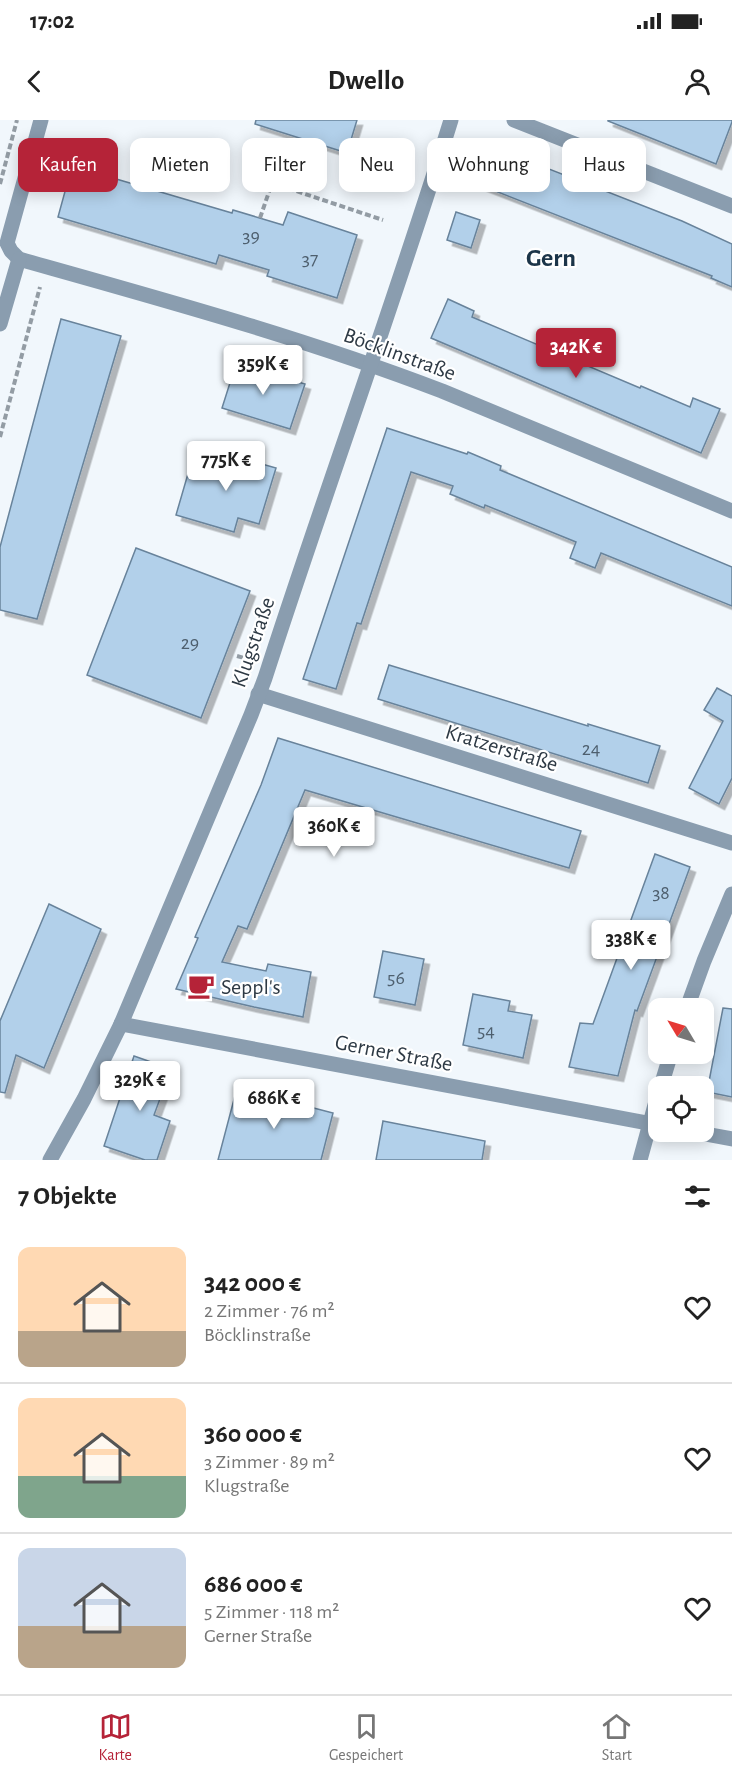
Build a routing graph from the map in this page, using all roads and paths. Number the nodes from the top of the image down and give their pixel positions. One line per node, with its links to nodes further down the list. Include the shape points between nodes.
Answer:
1 (17, 120): 5 (path)
2 (41, 120): 9 (street, via 7,243)
3 (451, 120): 12 (street, Klugstraße)
4 (514, 120): 6 (street)
5 (0, 184)
6 (732, 206)
7 (260, 218): 8 (path, via 272,183)
8 (383, 220)
9 (15, 255): 11 (street); 12 (street, Böcklinstraße)
10 (40, 287): 13 (path)
11 (0, 324)
12 (370, 364): 14 (street, Böcklinstraße); 15 (street, Klugstraße)
13 (0, 437)
14 (732, 512)
15 (258, 694): 16 (street, Kratzerstraße); 19 (street, Klugstraße)
16 (732, 843)
17 (732, 894): 18 (street)
18 (691, 998)
19 (121, 1024): 20 (street, Gerner Straße); 24 (street, Klugstraße)
20 (648, 1123)
21 (714, 1136): 23 (street)
22 (648, 1139): 25 (street)
23 (732, 1140)
24 (50, 1160)
25 (640, 1160)

